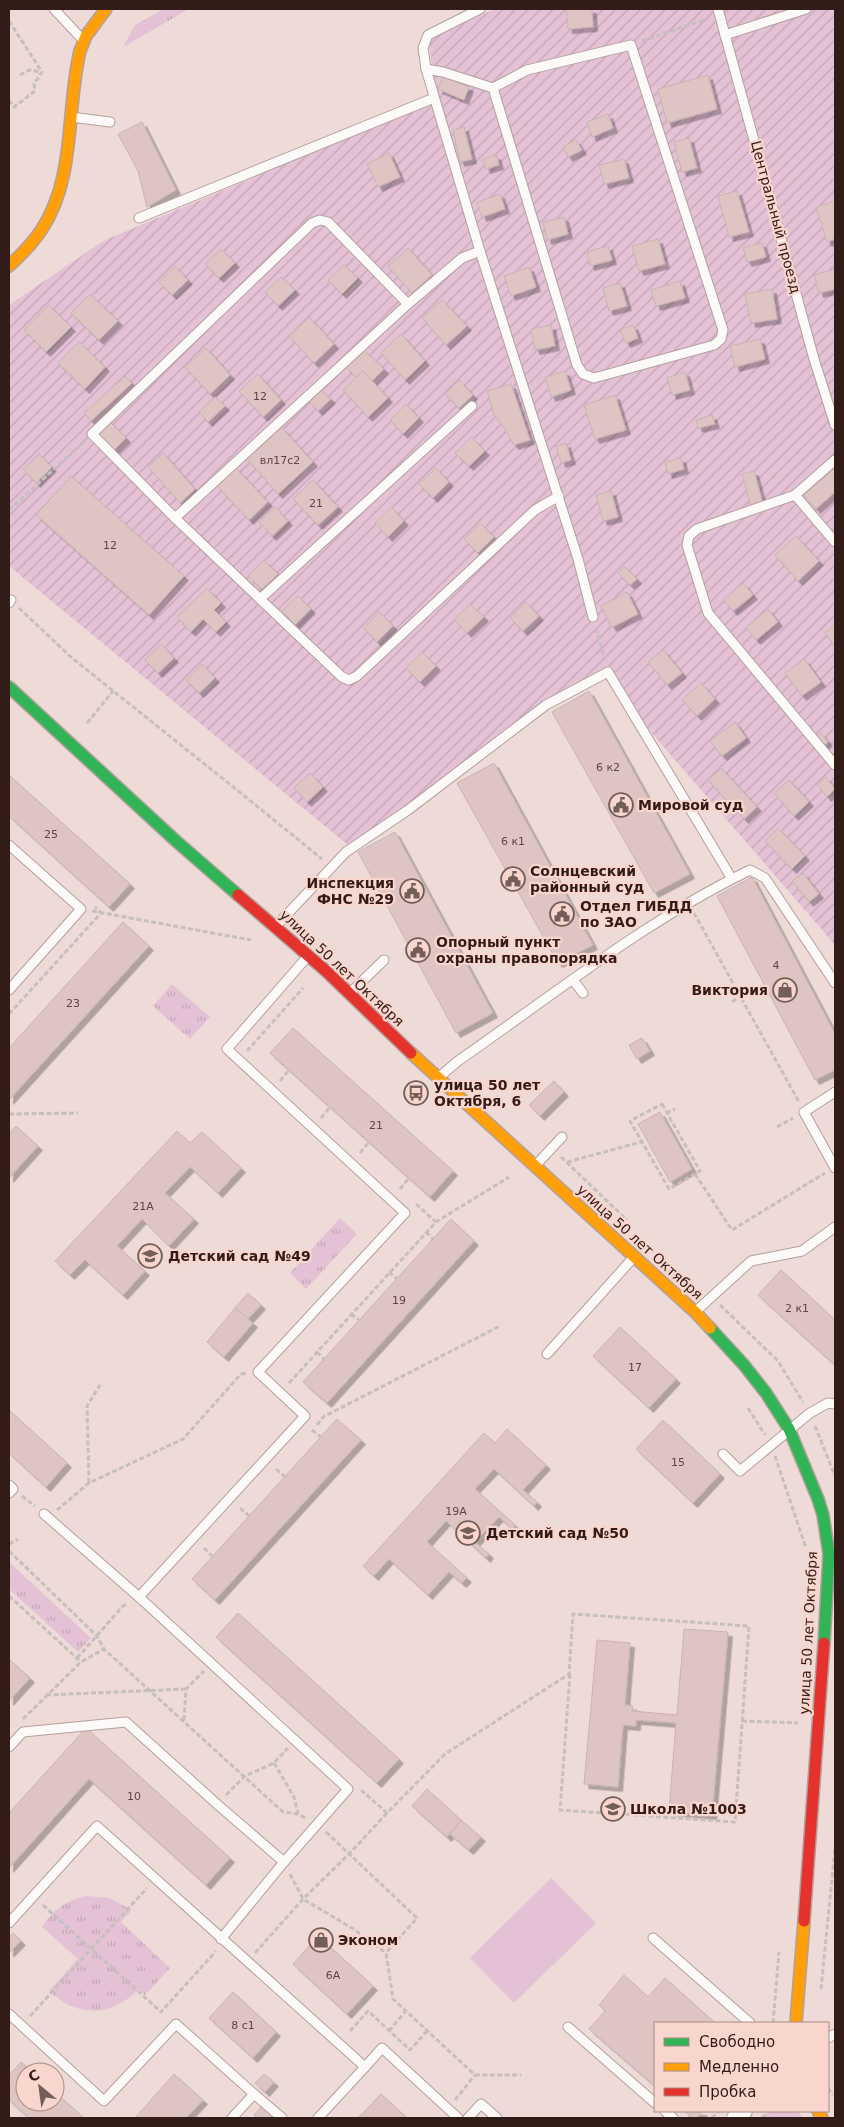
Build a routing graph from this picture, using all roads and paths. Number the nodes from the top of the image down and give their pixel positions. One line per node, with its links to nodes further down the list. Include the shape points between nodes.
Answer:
1 (54, 9): 8 (lane)
2 (106, 9): 8 (street)
3 (480, 9): 10 (lane, via 428,35 423,48)
4 (806, 9): 7 (lane)
5 (719, 12): 7 (lane, Центральный проезд); 9 (path)
6 (9, 22): 11 (path)
7 (725, 35): 23 (lane, Центральный проезд)
8 (84, 41): 16 (street)
9 (631, 45): 13 (lane, via 528,70); 13 (lane, via 723,330 721,339 714,345 594,378 583,374 577,365)
10 (426, 69): 13 (lane); 14 (lane)
11 (42, 72): 12 (path, via 29,70); 15 (path, via 34,84 35,91 14,107)
12 (20, 75)
13 (494, 88)
14 (434, 98): 18 (lane); 19 (lane)
15 (9, 100)
16 (70, 117): 17 (lane); 20 (street, via 65,169 58,198 44,226)
17 (110, 122)
18 (139, 218)
19 (480, 251): 21 (lane, via 462,258); 27 (lane)
20 (9, 266)
21 (408, 304): 24 (lane, via 328,222 312,223); 29 (lane)
22 (472, 406): 31 (lane)
23 (835, 425)
24 (92, 434): 28 (path); 29 (lane)
25 (835, 460): 26 (lane)
26 (795, 495): 30 (lane); 38 (lane, via 697,529 689,536 687,545 708,613)
27 (559, 496): 31 (lane, via 535,510 349,680 342,678); 33 (lane)
28 (9, 510)
29 (175, 518): 31 (lane)
30 (835, 542)
31 (260, 599)
32 (10, 602): 36 (path)
33 (593, 617): 34 (path)
34 (608, 672): 40 (lane, via 546,705 408,810 346,852); 41 (lane)
35 (9, 687): 44 (street, улица 50 лет Октября, via 176,841)
36 (113, 691): 37 (path); 40 (path)
37 (87, 723)
38 (835, 765)
39 (9, 845): 43 (lane)
40 (332, 868): 44 (lane)
41 (732, 880): 42 (lane); 49 (lane, via 750,870 765,878)
42 (689, 904): 48 (lane, via 620,946); 54 (path)
43 (81, 909): 45 (path); 51 (lane)
44 (276, 926): 46 (street, улица 50 лет Октября)
45 (251, 940)
46 (308, 956): 53 (street, улица 50 лет Октября); 105 (lane, via 227,1049 405,1213)
47 (384, 960): 53 (lane)
48 (573, 980): 52 (lane); 59 (lane)
49 (835, 983)
50 (304, 988): 56 (path, via 247,1050)
51 (9, 990)
52 (583, 993)
53 (350, 994): 59 (street, улица 50 лет Октября)
54 (739, 997): 55 (path); 67 (path)
55 (732, 1002)
56 (253, 1057)
57 (289, 1070): 60 (path)
58 (273, 1075): 60 (path)
59 (438, 1078): 81 (street, улица 50 лет Октября)
60 (279, 1081): 61 (path)
61 (286, 1088)
62 (835, 1092): 67 (lane)
63 (330, 1107): 70 (path)
64 (675, 1109): 66 (path)
65 (314, 1112): 70 (path)
66 (666, 1112): 75 (path, via 662,1104 630,1121); 83 (path, via 700,1170)
67 (804, 1112): 72 (path); 82 (lane)
68 (78, 1113): 69 (path)
69 (9, 1114)
70 (320, 1118): 71 (path)
71 (327, 1124)
72 (777, 1127)
73 (562, 1138): 77 (lane)
74 (370, 1142): 78 (path)
75 (642, 1142): 80 (path); 83 (path, via 669,1189)
76 (353, 1147): 78 (path)
77 (552, 1149): 80 (path); 81 (lane)
78 (360, 1153): 79 (path)
79 (366, 1159)
80 (567, 1162): 90 (path)
81 (534, 1167): 95 (street, улица 50 лет Октября)
82 (835, 1167): 83 (path, via 732,1230)
83 (695, 1174)
84 (509, 1177): 91 (path)
85 (410, 1178): 87 (path)
86 (393, 1183): 87 (path)
87 (400, 1189): 88 (path)
88 (407, 1196)
89 (414, 1202): 91 (path)
90 (628, 1221)
91 (436, 1222): 93 (path)
92 (835, 1227): 98 (lane, via 802,1251 751,1262)
93 (426, 1232): 94 (path); 96 (path)
94 (433, 1239)
95 (634, 1257): 98 (street, улица 50 лет Октября); 103 (lane)
96 (390, 1272): 97 (path); 99 (path)
97 (397, 1279)
98 (695, 1312): 111 (street, улица 50 лет Октября, via 744,1365)
99 (352, 1314): 100 (path); 102 (path)
100 (359, 1320)
101 (500, 1326): 110 (path, via 324,1417)
102 (316, 1352): 104 (path); 107 (path, via 287,1384)
103 (547, 1354)
104 (324, 1359)
105 (258, 1372): 118 (path, via 241,1374 183,1439); 132 (lane, via 305,1416)
106 (100, 1385): 118 (path, via 87,1406)
107 (295, 1391)
108 (835, 1404): 111 (lane, via 828,1403)
109 (748, 1408): 114 (path)
110 (316, 1411)
111 (789, 1429): 114 (lane); 123 (street, улица 50 лет Октября)
112 (312, 1430): 113 (path)
113 (321, 1437)
114 (770, 1444): 115 (lane, via 740,1471); 129 (path)
115 (723, 1454)
116 (276, 1469): 117 (path)
117 (284, 1477)
118 (89, 1483): 122 (path, via 59,1510)
119 (10, 1489): 122 (path)
120 (240, 1508): 124 (path)
121 (835, 1512): 123 (lane)
122 (44, 1514): 132 (lane)
123 (823, 1515): 133 (street, улица 50 лет Октября)
124 (249, 1516)
125 (18, 1538): 126 (path)
126 (9, 1544)
127 (204, 1548): 130 (path)
128 (9, 1551): 134 (path)
129 (807, 1552)
130 (212, 1556)
131 (9, 1596): 136 (path)
132 (139, 1597): 134 (path, via 123,1606); 138 (lane)
133 (831, 1600): 176 (street, улица 50 лет Октября)
134 (97, 1636): 135 (path); 136 (path)
135 (104, 1649): 137 (path); 141 (path)
136 (77, 1658): 137 (path)
137 (81, 1662): 142 (path)
138 (212, 1663): 140 (path); 149 (lane)
139 (570, 1674): 146 (path, via 560,1810 735,1822)
140 (186, 1689): 141 (path); 144 (path)
141 (151, 1690): 142 (path); 144 (path)
142 (46, 1696): 145 (path)
143 (799, 1713): 147 (path)
144 (184, 1720): 152 (path)
145 (21, 1721)
146 (742, 1721): 147 (path); 155 (path, via 749,1626 573,1614 569,1674 445,1754)
147 (798, 1723): 148 (path)
148 (798, 1732)
149 (295, 1740): 151 (path); 157 (lane, via 348,1789)
150 (9, 1745): 160 (lane, via 23,1732 126,1722)
151 (274, 1763): 152 (path); 156 (path, via 294,1797)
152 (245, 1776): 154 (path); 156 (path, via 283,1812)
153 (355, 1784): 155 (path)
154 (226, 1795)
155 (387, 1813): 159 (path)
156 (298, 1814): 157 (path)
157 (317, 1823): 159 (path); 160 (lane)
158 (835, 1848): 163 (path)
159 (349, 1854): 162 (path); 169 (path, via 418,1918)
160 (284, 1862): 162 (path); 167 (lane)
161 (155, 1879): 165 (lane, via 97,1826); 167 (lane); 168 (path)
162 (303, 1899): 169 (path); 170 (path)
163 (833, 1901): 171 (path)
164 (47, 1908): 168 (path)
165 (9, 1922)
166 (653, 1938): 175 (lane)
167 (222, 1940): 168 (path, via 160,2012); 181 (lane)
168 (91, 1948): 174 (path)
169 (386, 1953): 172 (path, via 393,1999)
170 (254, 1954)
171 (821, 1989)
172 (405, 2012): 178 (path); 180 (path)
173 (9, 2014): 184 (lane, via 104,2101 176,2024)
174 (30, 2015)
175 (749, 2022)
176 (796, 2022)
177 (568, 2027): 186 (lane)
178 (389, 2030): 179 (path, via 368,2011); 180 (path, via 410,2050)
179 (350, 2031)
180 (427, 2031): 183 (path)
181 (365, 2067): 189 (lane); 190 (lane, via 382,2048)
182 (521, 2074): 183 (path)
183 (475, 2075): 185 (path)
184 (254, 2094): 187 (lane); 188 (lane)
185 (457, 2096)
186 (654, 2102)
187 (232, 2118)
188 (282, 2118)
189 (318, 2118)
190 (458, 2118)
191 (468, 2118): 192 (lane, via 481,2104)
192 (497, 2118)

